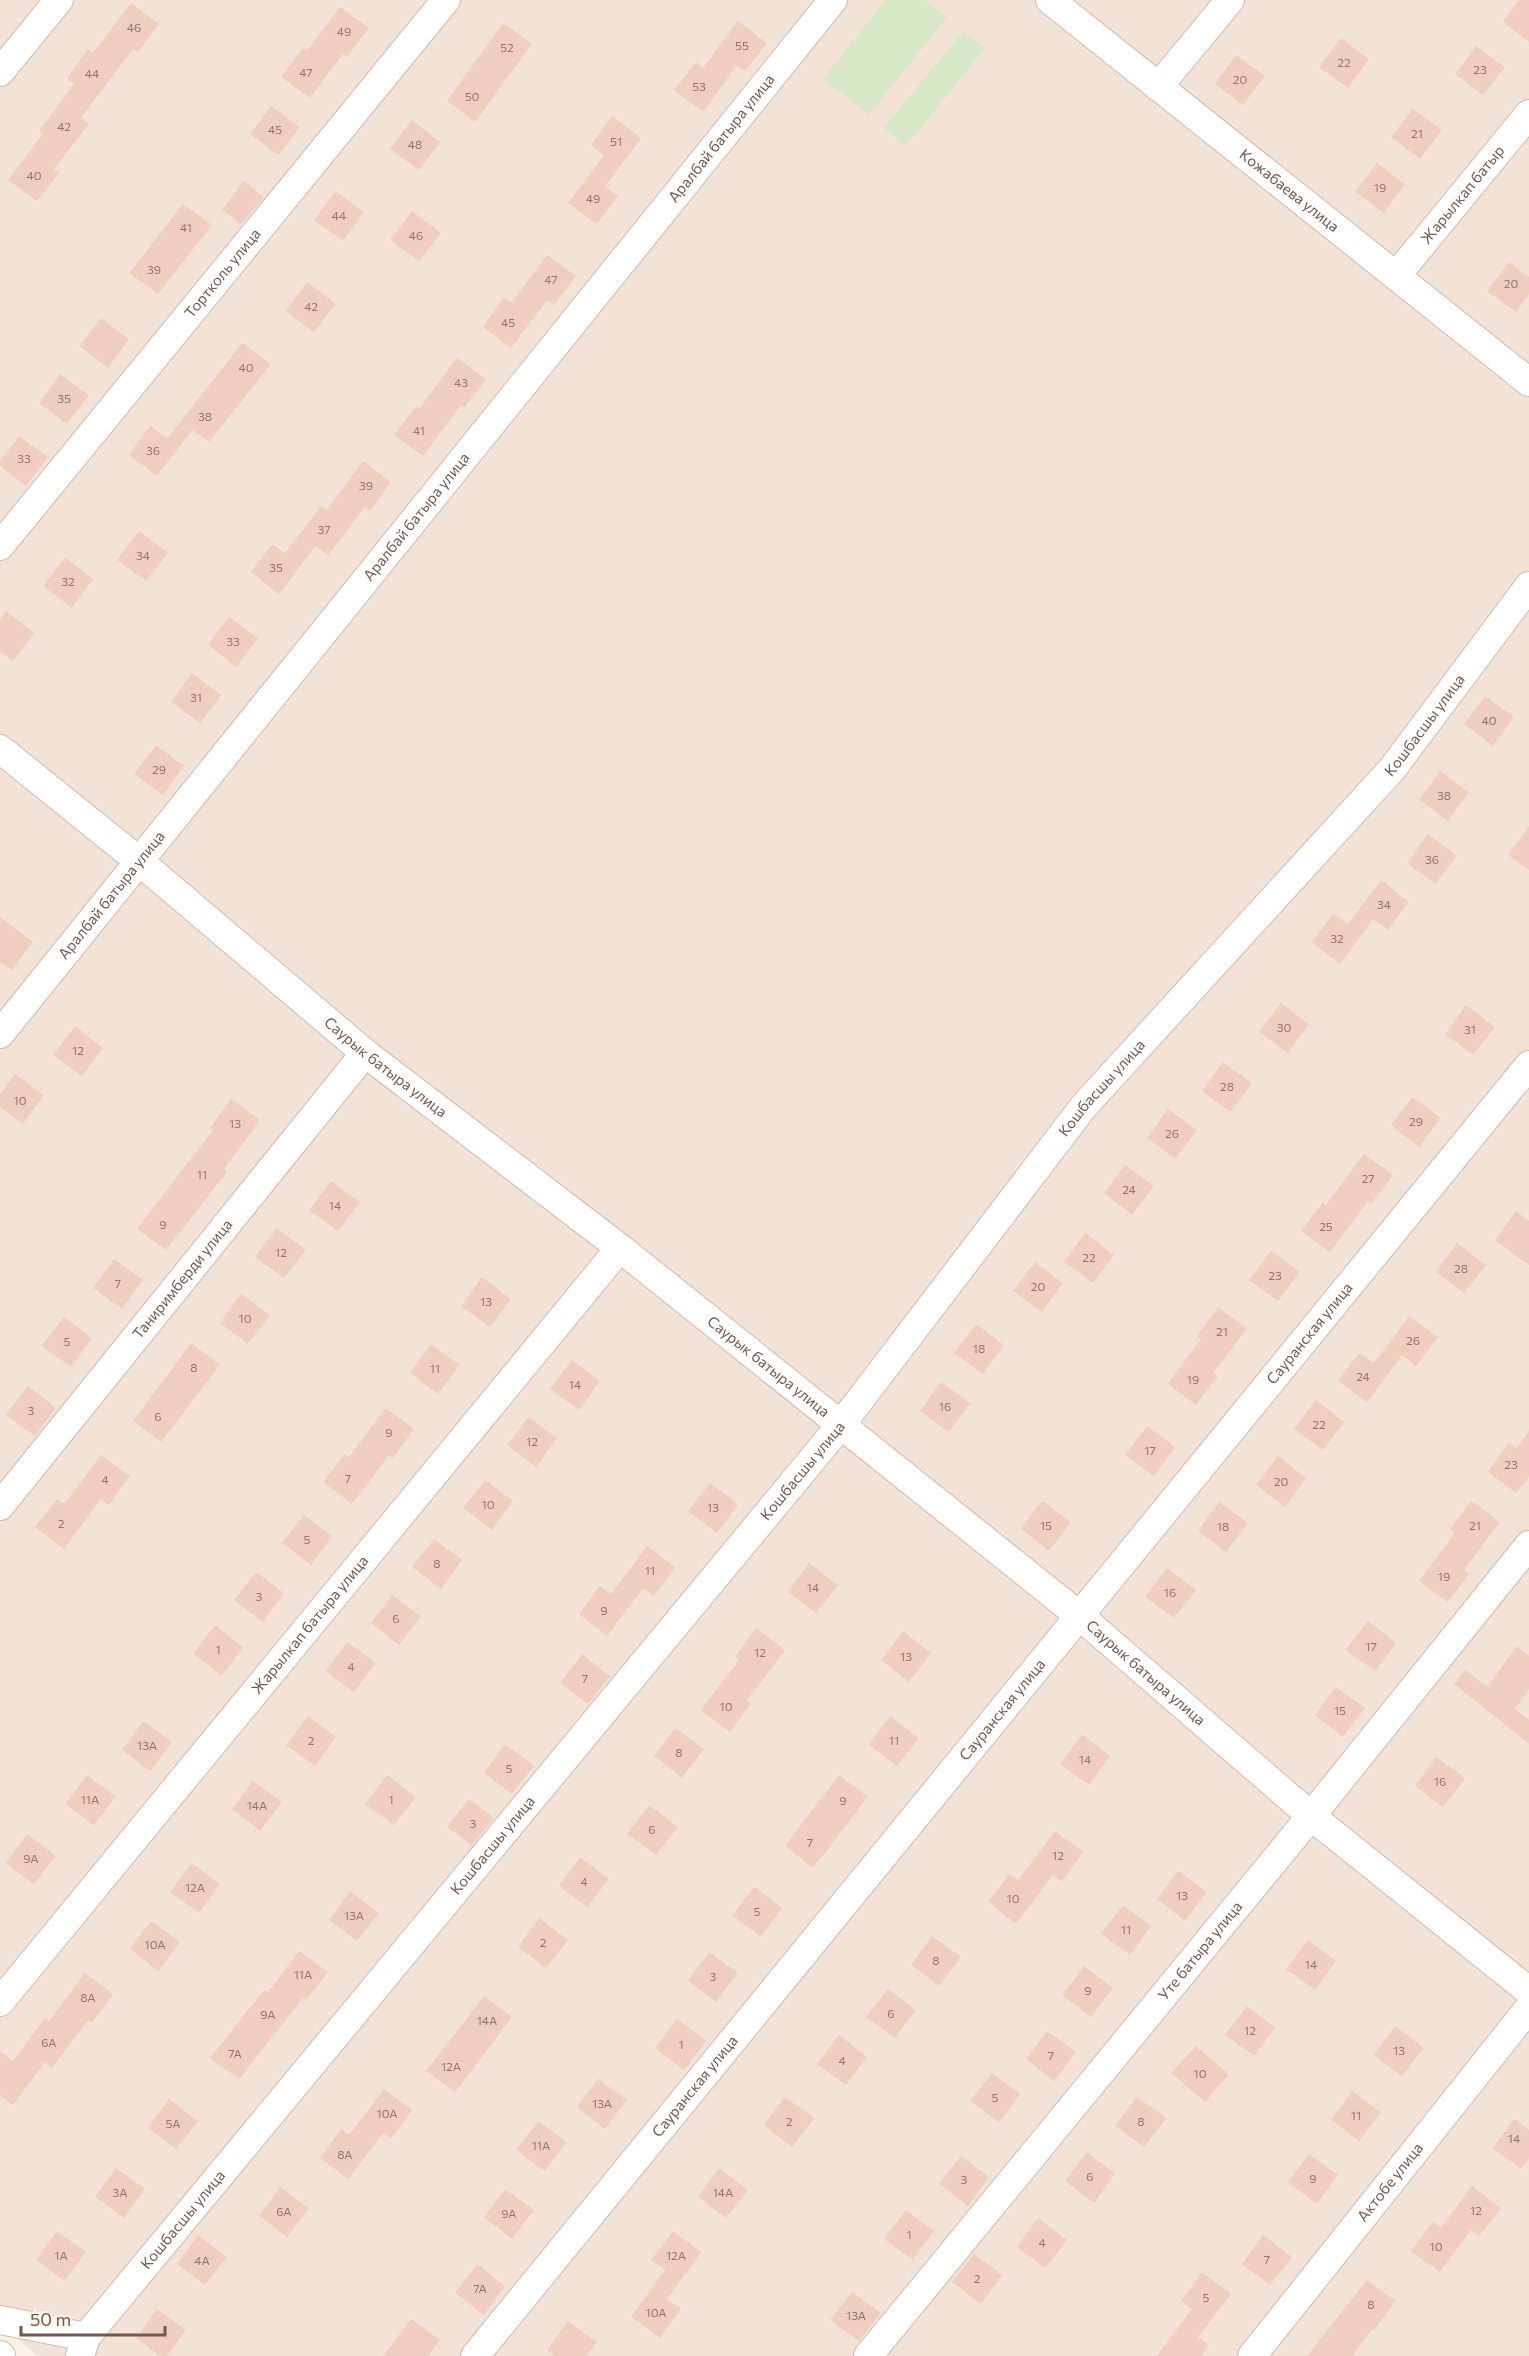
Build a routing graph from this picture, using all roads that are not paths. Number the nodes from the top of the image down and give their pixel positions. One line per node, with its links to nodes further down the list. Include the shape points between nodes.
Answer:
1 (59, 0): 6 (street)
2 (446, 0): 11 (street, Тортколь улица)
3 (833, 0): 14 (street, Аралбай батыра улица)
4 (1050, 0): 7 (street, Кожабаева улица)
5 (1230, 0): 7 (street)
6 (0, 72)
7 (1158, 87): 9 (street, Кожабаева улица)
8 (1529, 114): 9 (street, Жарылкап батыр)
9 (1396, 276): 10 (street, Кожабаева улица)
10 (1529, 382)
11 (0, 546)
12 (1529, 586): 19 (street, Кошбасшы улица, via 1393,768 1084,1106)
13 (0, 749): 14 (street, Саурык батыра улица)
14 (140, 861): 15 (street, Аралбай батыра улица); 16 (street, Саурык батыра улица)
15 (0, 1034)
16 (364, 1053): 18 (street, Саурык батыра улица); 20 (street, Таниримберди улица)
17 (1529, 1065): 22 (street, Сауранская улица)
18 (620, 1248): 19 (street, Саурык батыра улица); 25 (street, Жарылкап батыра улица)
19 (840, 1426): 22 (street, Саурык батыра улица); 28 (street, Кошбасшы улица)
20 (0, 1506)
21 (1529, 1545): 23 (street, Уте батыра улица)
22 (1081, 1617): 23 (street, Саурык батыра улица); 29 (street, Сауранская улица)
23 (1311, 1816): 24 (street, Саурык батыра улица); 30 (street, Уте батыра улица)
24 (1529, 1991)
25 (0, 2002)
26 (1529, 2008): 31 (street, Актобе улица)
27 (0, 2320): 28 (street)
28 (83, 2347)
29 (476, 2356)
30 (868, 2356)
31 (1252, 2356)

